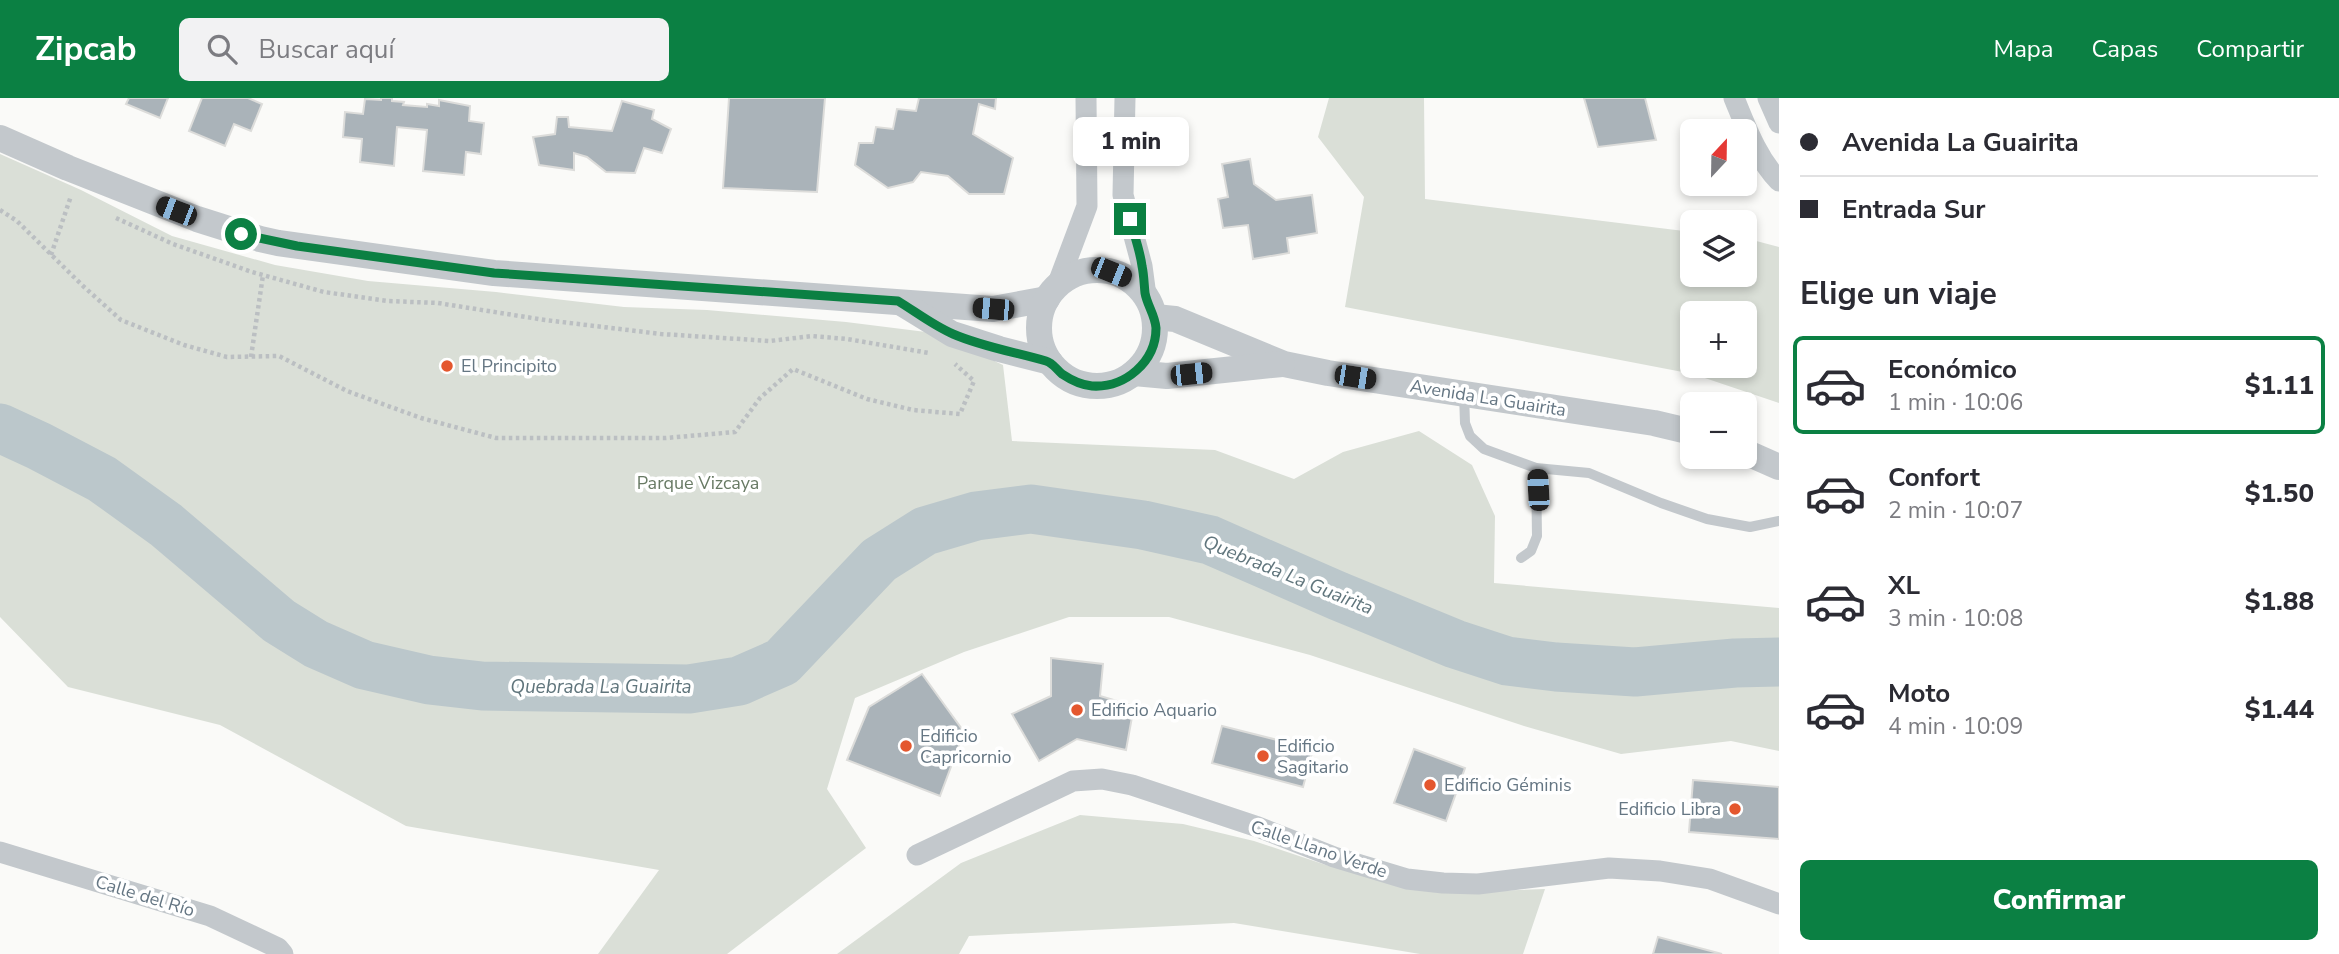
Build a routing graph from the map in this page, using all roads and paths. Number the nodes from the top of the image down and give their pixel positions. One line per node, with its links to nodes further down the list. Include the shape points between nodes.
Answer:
1 (1086, 98): 12 (street, via 1087,206)
2 (1125, 98): 14 (street, via 1123,195)
3 (1734, 98): 7 (street, via 1753,142)
4 (1768, 98): 5 (street)
5 (1779, 123)
6 (0, 138): 13 (street, Avenida La Guairita, via 197,219 278,243 494,273)
7 (1779, 181)
8 (70, 198): 10 (path)
9 (0, 209): 10 (path)
10 (51, 255): 16 (path, via 121,320 184,345 227,357)
11 (263, 275): 16 (path)
12 (1052, 293): 13 (street, Avenida La Guairita, via 993,309); 14 (street, Avenida La Guairita, via 1082,272 1111,272 1136,285); 17 (street, via 1041,314 1039,331)
13 (898, 301): 17 (street, Avenida La Guairita, via 952,334)
14 (1150, 307): 18 (street, Avenida La Guairita); 19 (street, via 1156,330 1150,354)
15 (946, 356): 16 (path, via 974,381 960,414 913,410 867,399 793,369 760,398 735,432 666,438 496,438 347,391 279,356)
16 (251, 357)
17 (1050, 362): 19 (street, Avenida La Guairita, via 1074,382 1089,386 1105,386)
18 (1284, 364): 19 (street, Avenida La Guairita, via 1167,376); 20 (street, Avenida La Guairita)
19 (1134, 373)
20 (1464, 394): 21 (street, Avenida La Guairita); 24 (lane, via 1470,436 1484,449)
21 (1680, 429)
22 (1757, 458): 23 (street)
23 (1779, 467)
24 (1536, 468): 25 (lane, via 1589,473 1707,519 1750,527); 26 (lane, via 1537,536 1531,551)
25 (1779, 521)
26 (1521, 558)
27 (0, 852): 30 (street, Calle del Río, via 210,915)
28 (917, 855): 29 (street, Calle Llano Verde, via 1073,781 1102,779 1132,785 1407,879 1479,884 1609,868 1660,871 1710,879)
29 (1779, 904)
30 (283, 954)

